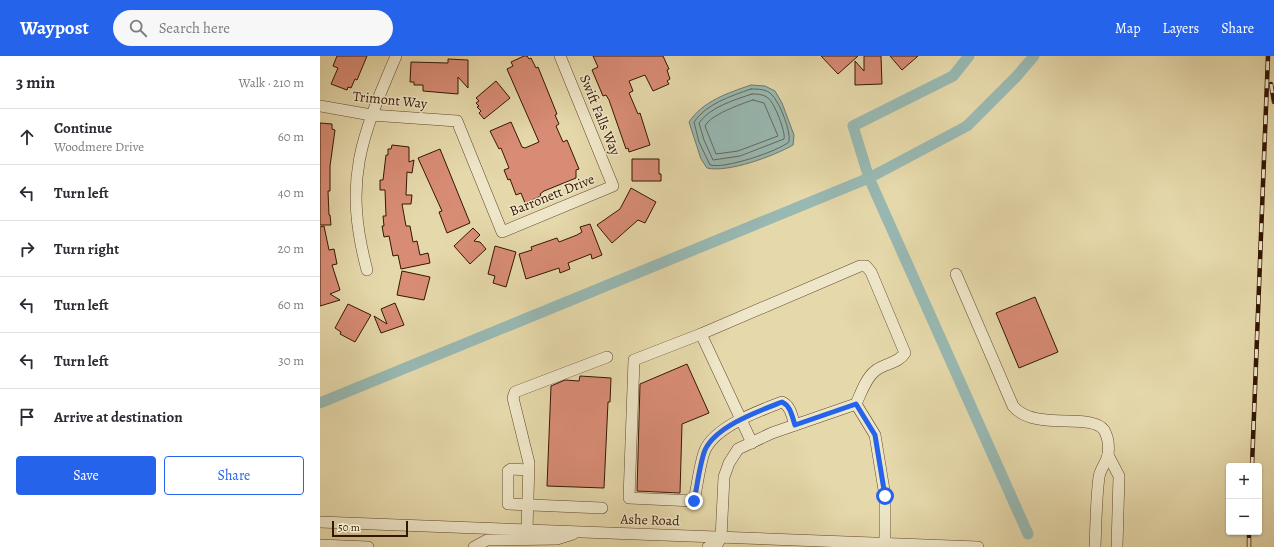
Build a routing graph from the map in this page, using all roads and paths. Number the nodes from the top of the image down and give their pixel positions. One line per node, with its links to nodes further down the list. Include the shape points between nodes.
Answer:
1 (396, 56): 4 (street)
2 (560, 56): 5 (street, Swift Falls Way)
3 (320, 106): 4 (street, Trimont Way)
4 (371, 115): 6 (street, Trimont Way, via 457,121); 7 (street, via 362,144 355,191 359,239)
5 (613, 186): 6 (street, Barronett Drive)
6 (502, 232)
7 (367, 270)
8 (956, 274): 15 (street, via 1013,406 1018,412 1041,420 1097,424 1108,437)
9 (700, 334): 11 (street, via 860,266 866,266 871,272 905,353 899,360 876,370 869,377); 12 (street); 12 (street, via 634,360 629,498 694,501 705,449 722,431)
10 (608, 357): 16 (street, via 515,392 513,398 529,463)
11 (856, 404): 13 (street); 24 (street, via 875,435 885,496)
12 (741, 419): 13 (street, via 782,402 787,404); 14 (street)
13 (795, 425): 14 (street)
14 (752, 443): 22 (street, via 738,449 724,477)
15 (1108, 455): 29 (street, via 1099,475); 30 (street, via 1119,476)
16 (528, 470): 17 (street); 17 (street, via 508,471 507,500 508,504)
17 (527, 505): 18 (street); 20 (street)
18 (602, 508)
19 (320, 522): 20 (street, Ashe Road)
20 (527, 530): 21 (street, Ashe Road)
21 (581, 532): 22 (street, Ashe Road); 26 (street, via 557,539 487,540)
22 (721, 538): 24 (street, Ashe Road); 27 (street, via 718,543)
23 (320, 545): 25 (street)
24 (885, 545): 28 (street, Ashe Road)
25 (368, 547)
26 (474, 547)
27 (708, 547)
28 (978, 547)
29 (1095, 547)
30 (1117, 547)

